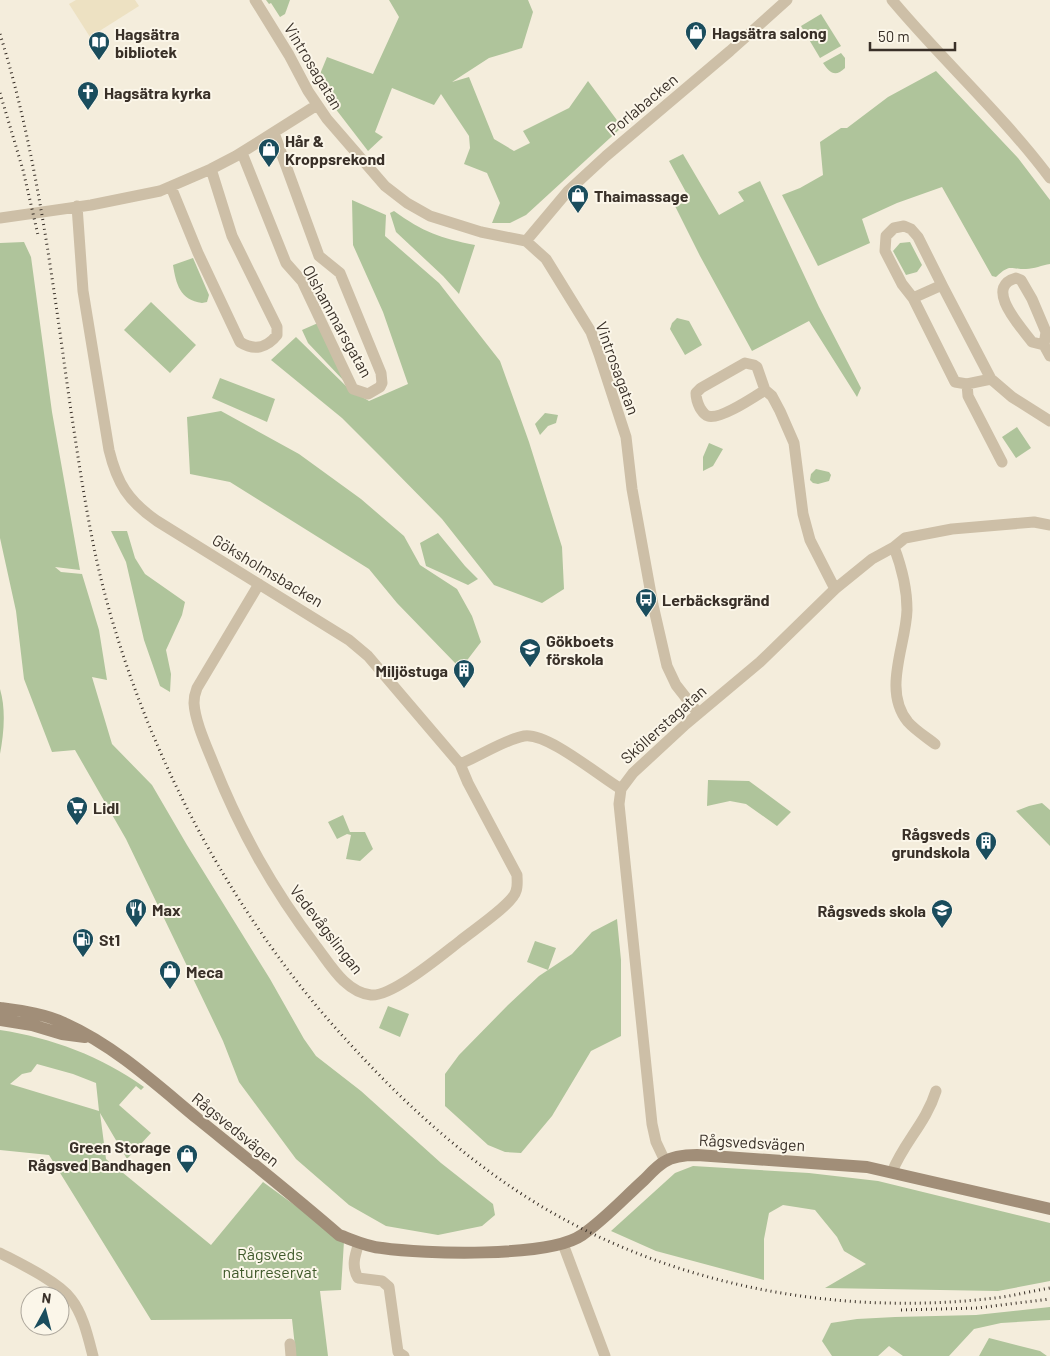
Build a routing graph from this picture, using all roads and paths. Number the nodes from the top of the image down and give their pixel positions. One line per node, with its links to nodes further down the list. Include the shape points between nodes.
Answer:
1 (255, 0): 4 (street, Vintrosagatan)
2 (787, 0): 12 (street, Porlabacken, via 568,191)
3 (892, 0): 8 (street, via 1025,146)
4 (317, 104): 5 (street); 12 (street, Vintrosagatan, via 326,119 385,186 419,211 461,227)
5 (274, 133): 6 (street); 6 (street, Olshammarsgatan, via 319,256 340,273 381,373 380,387 368,394 353,389 302,281 286,262)
6 (242, 152): 7 (street)
7 (211, 169): 9 (street); 9 (street, via 232,236 277,327 277,335 262,347 249,348 240,342)
8 (1050, 178)
9 (171, 186): 10 (street, via 160,191)
10 (77, 206): 11 (street); 24 (street, Göksholmsbacken, via 83,291 109,450 120,484 128,497 149,516)
11 (0, 218)
12 (526, 241): 26 (street, Vintrosagatan, via 546,259 591,332 626,437 647,573 667,666 676,685)
13 (942, 285): 14 (street); 14 (street, via 912,229 904,226 894,228 886,236 885,251); 17 (street)
14 (913, 298): 18 (street, via 955,382)
15 (1044, 345): 15 (street, via 1046,332 1032,299 1021,280 1008,280 1003,284 1002,293 1007,307 1032,342); 16 (street)
16 (1050, 356)
17 (991, 379): 18 (street); 20 (street)
18 (967, 384): 21 (street, via 968,396)
19 (765, 390): 19 (street, via 757,367 744,363 700,388 696,399 703,413 714,416); 25 (street, via 772,396 794,443 803,514 810,540)
20 (1050, 421)
21 (1002, 462)
22 (1050, 525): 23 (street, Sköllerstagatan, via 1034,522 952,529 905,538)
23 (894, 547): 25 (street, Sköllerstagatan, via 872,559); 27 (street, via 903,570 906,591 896,679 898,701 908,722)
24 (259, 584): 28 (street, Göksholmsbacken, via 336,631 362,651); 28 (street, Vedevågslingan, via 196,688 195,710 229,803 256,858 290,912 341,979 353,989 370,995 391,990 445,953 508,902 516,891 517,875)
25 (835, 589): 26 (street, Sköllerstagatan, via 760,662)
26 (698, 713): 29 (street, Sköllerstagatan, via 633,773)
27 (934, 744)
28 (460, 764): 29 (street, via 532,735 548,741)
29 (621, 789): 34 (street, Sköllerstagatan, via 619,804 652,1124)
30 (0, 1008): 32 (street, Rågsvedsvägen, via 51,1018)
31 (0, 1020): 32 (street, Rågsvedsvägen)
32 (93, 1038): 37 (street, Rågsvedsvägen, via 168,1093 339,1235)
33 (936, 1090): 35 (street, via 931,1107)
34 (665, 1161): 35 (street, Rågsvedsvägen, via 697,1155 841,1164); 38 (street, Rågsvedsvägen, via 594,1225)
35 (892, 1172): 36 (street, Rågsvedsvägen)
36 (1050, 1209)
37 (359, 1243): 38 (street, Rågsvedsvägen, via 421,1252 533,1250); 43 (street, via 355,1272 358,1278 382,1281 389,1288 398,1352)
38 (563, 1244): 44 (street)
39 (0, 1253): 41 (street, via 71,1298)
40 (290, 1344): 42 (street)
41 (93, 1356)
42 (292, 1356)
43 (404, 1356)
44 (605, 1356)

